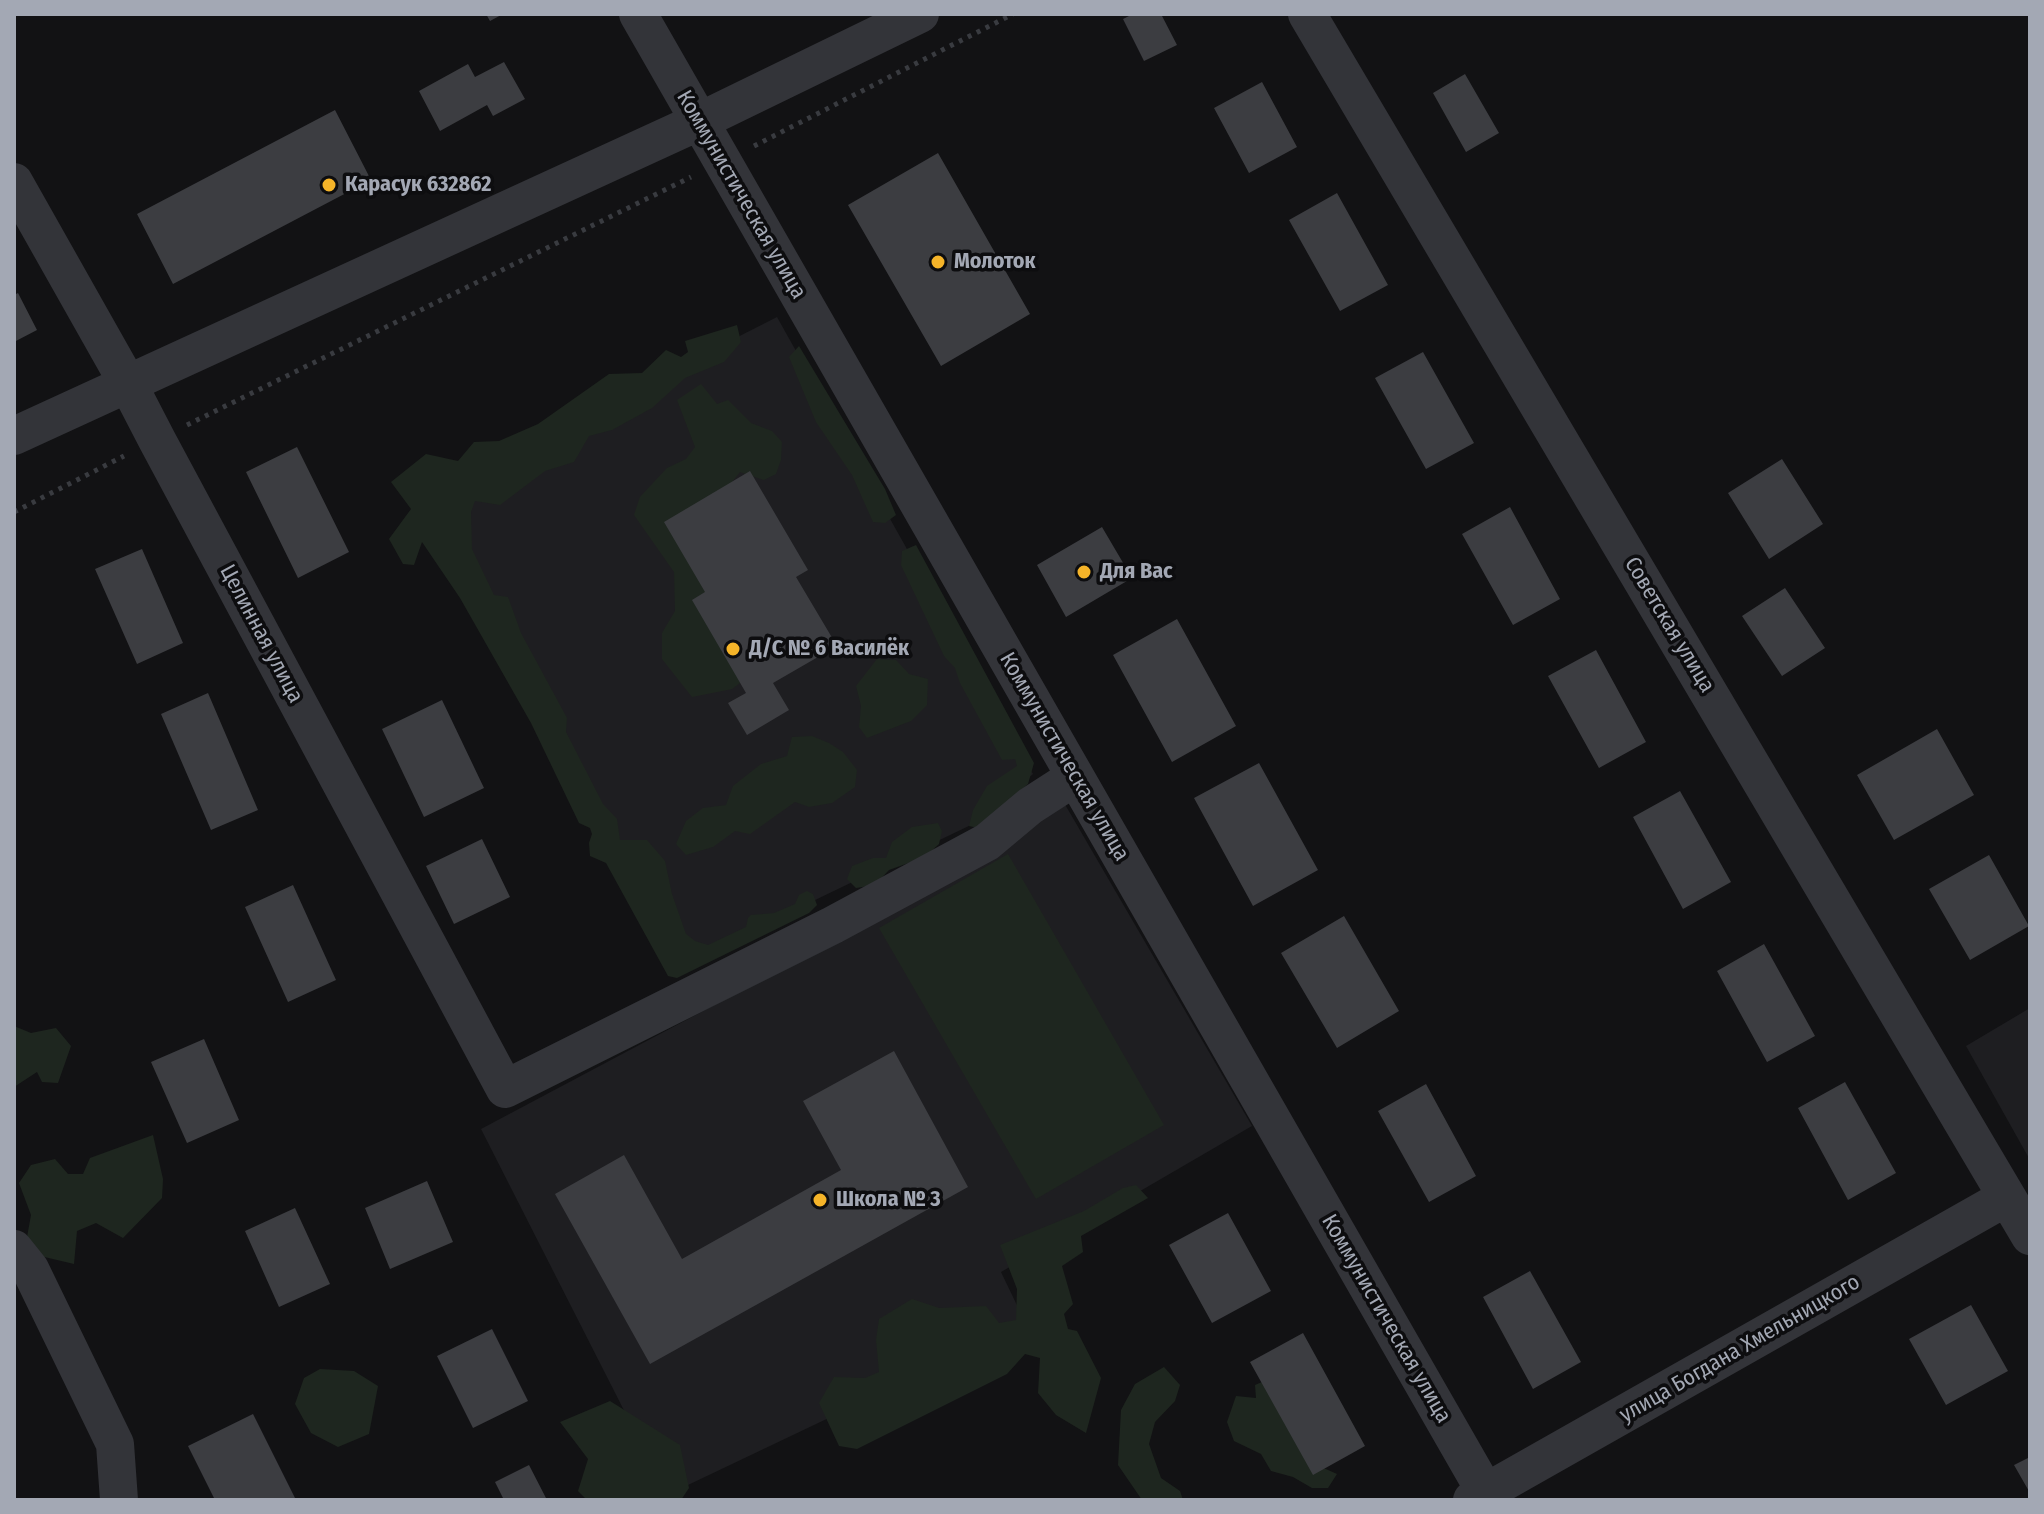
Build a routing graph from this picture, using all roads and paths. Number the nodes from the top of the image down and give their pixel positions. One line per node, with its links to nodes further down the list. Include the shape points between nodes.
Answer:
1 (638, 14): 5 (street, Коммунистическая улица)
2 (920, 14): 5 (street)
3 (1013, 14): 6 (path)
4 (1307, 14): 13 (street, Советская улица)
5 (698, 122): 6 (street, Коммунистическая улица); 8 (street)
6 (722, 162): 10 (path); 12 (street, Коммунистическая улица)
7 (14, 182): 8 (street, Целинная улица)
8 (128, 384): 9 (street); 10 (street, Целинная улица)
9 (14, 436)
10 (157, 440): 11 (path); 12 (street, Целинная улица, via 505,1089 987,842)
11 (14, 512)
12 (1075, 777): 16 (street, Коммунистическая улица)
13 (2007, 1197): 14 (street, Советская улица); 16 (street, улица Богдана Хмельницкого)
14 (2030, 1236)
15 (14, 1249): 17 (street, via 30,1269 115,1444)
16 (1482, 1498)
17 (119, 1500)

